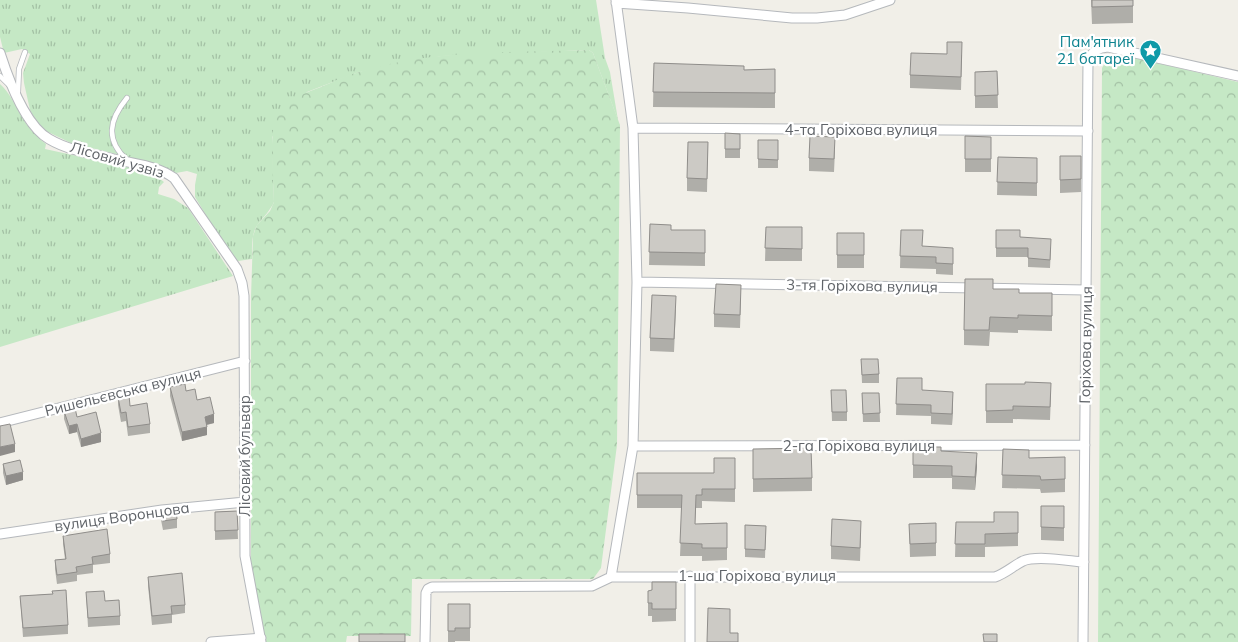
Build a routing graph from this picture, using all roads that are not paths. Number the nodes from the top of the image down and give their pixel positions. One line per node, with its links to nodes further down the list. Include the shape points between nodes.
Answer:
1 (890, 0): 2 (street, via 845,15 817,18)
2 (616, 2): 9 (street)
3 (25, 52): 7 (lane, via 19,69)
4 (0, 53): 7 (street, Лісовий узвіз)
5 (0, 76): 7 (lane)
6 (1238, 76): 10 (street, Горіхова вулиця, via 1119,48 1096,51 1088,61)
7 (18, 96): 11 (street, Лісовий узвіз, via 32,123 49,139 88,153)
8 (126, 98): 11 (lane, via 115,116 112,135 118,152)
9 (633, 128): 10 (street, 4-та Горіхова вулиця); 13 (street)
10 (1088, 131): 14 (street, Горіхова вулиця)
11 (130, 162): 12 (street, Лісовий узвіз, via 156,168 174,178)
12 (237, 269): 15 (street, Лісовий бульвар, via 244,296)
13 (637, 282): 14 (street, 3-тя Горіхова вулиця); 18 (street)
14 (1086, 290): 17 (street, Горіхова вулиця)
15 (246, 361): 16 (street, Ришельєвська вулиця); 19 (street, Лісовий бульвар)
16 (0, 423)
17 (1085, 445): 18 (street, 2-га Горіхова вулиця); 21 (street, Горіхова вулиця)
18 (632, 446): 23 (street)
19 (245, 502): 20 (street, вулиця Воронцова, via 162,510); 24 (street, Лісовий бульвар, via 245,556)
20 (0, 534)
21 (1084, 562): 22 (street, 1-ша Горіхова вулиця, via 1024,560 995,577); 28 (street, Горіхова вулиця)
22 (690, 576): 23 (street, 1-ша Горіхова вулиця); 27 (street)
23 (612, 577): 26 (street, 1-ша Горіхова вулиця, via 592,586 428,588)
24 (261, 640): 25 (street)
25 (211, 642)
26 (425, 642)
27 (690, 642)
28 (1083, 642)

